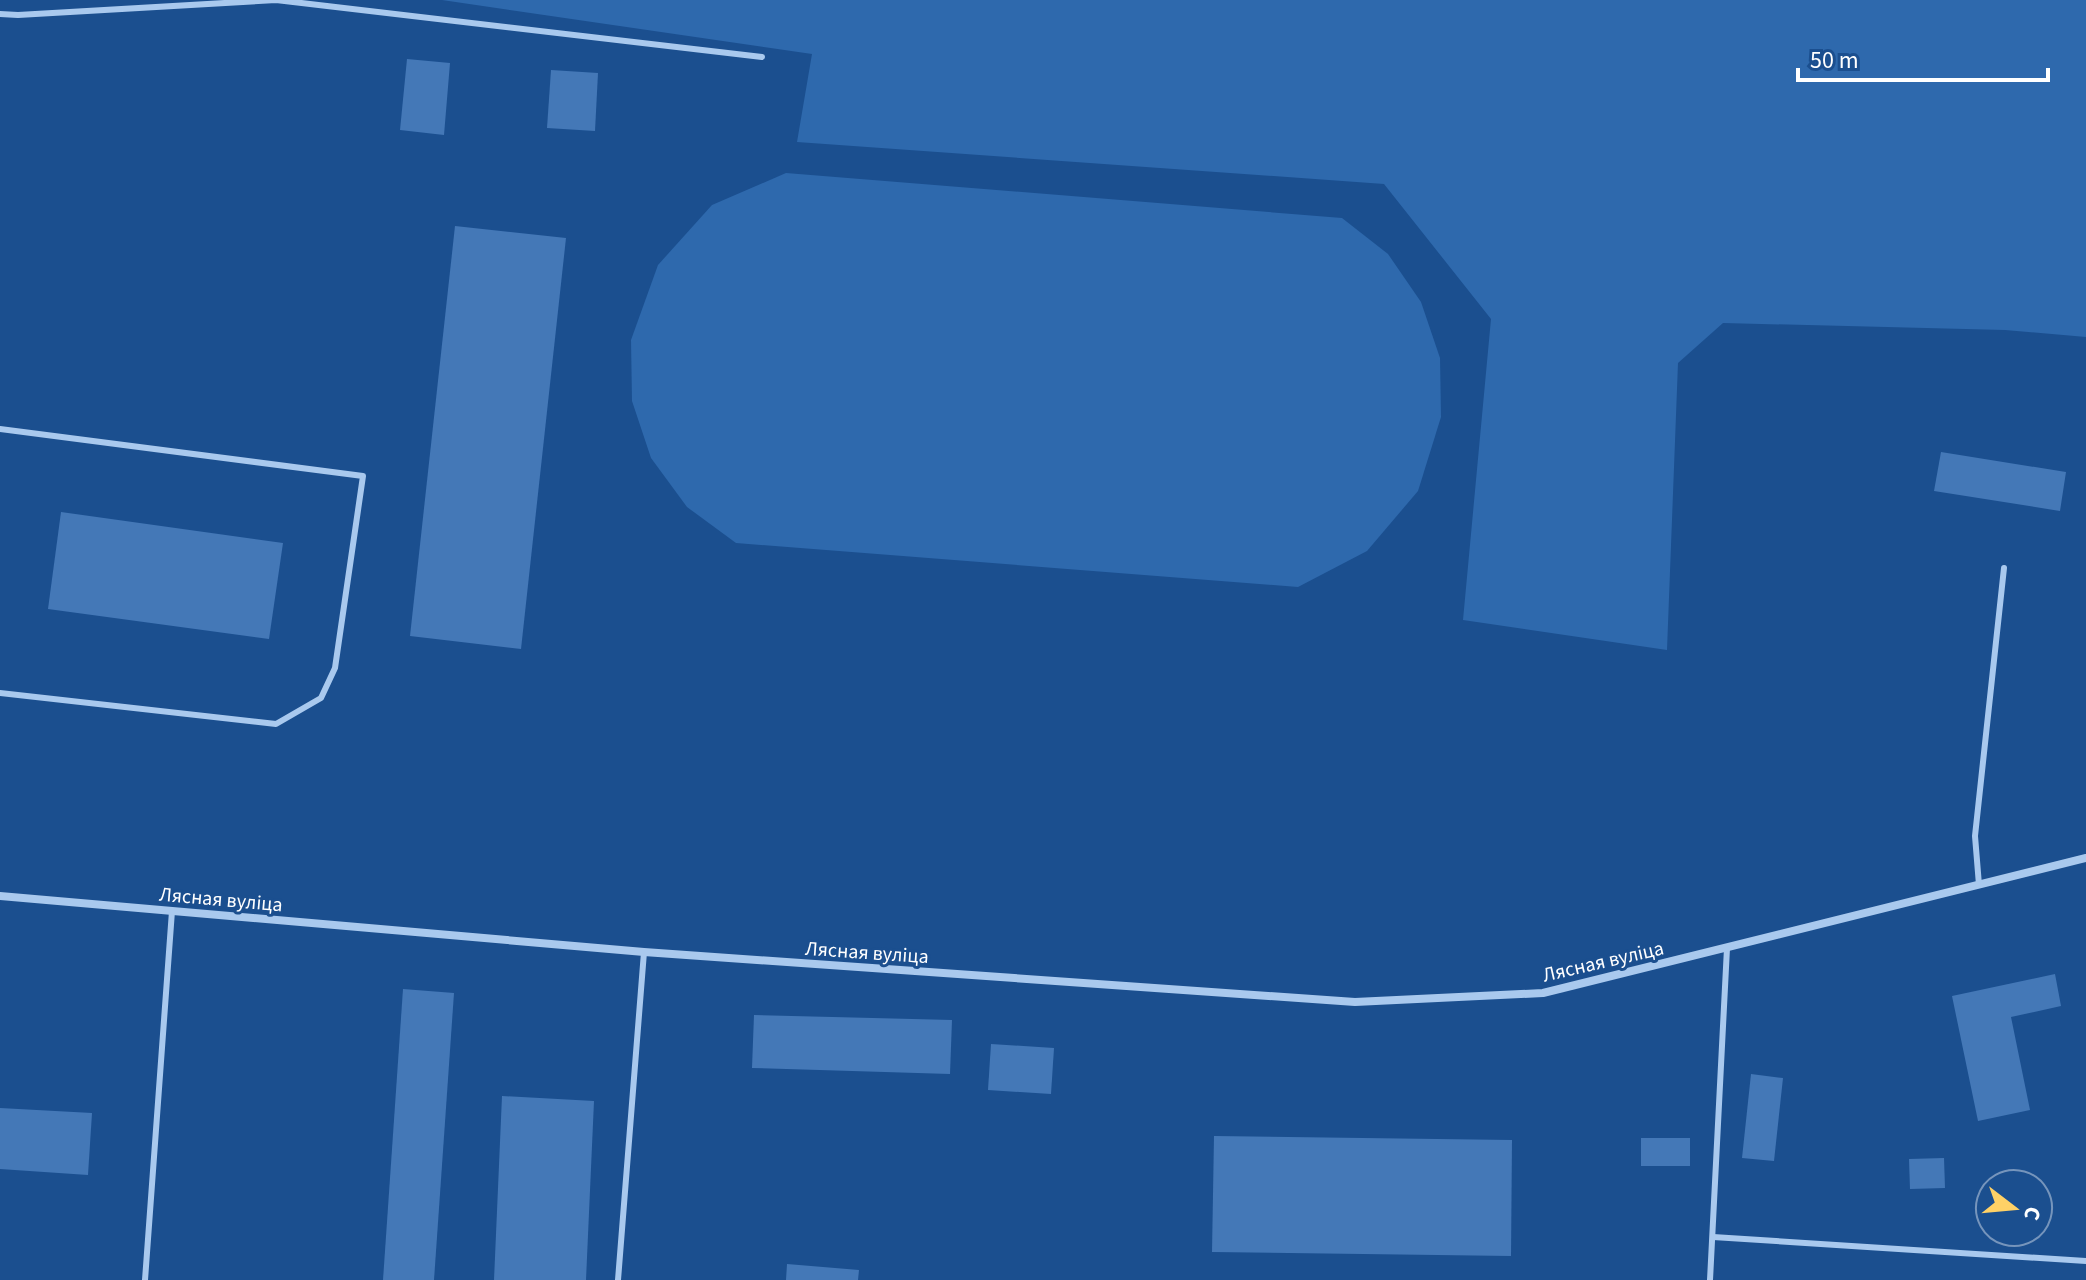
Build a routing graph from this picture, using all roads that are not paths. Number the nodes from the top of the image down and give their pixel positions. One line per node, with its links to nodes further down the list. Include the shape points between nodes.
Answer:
1 (0, 14): 2 (lane, via 276,0)
2 (762, 57)
3 (0, 429): 5 (lane, via 363,476 335,668 321,698 276,724)
4 (2004, 568): 7 (lane, via 1975,836)
5 (0, 693)
6 (2086, 858): 7 (street, Лясная вуліца)
7 (1979, 885): 10 (street, Лясная вуліца)
8 (0, 896): 9 (street, Лясная вуліца)
9 (172, 911): 11 (street, Лясная вуліца); 14 (lane)
10 (1727, 948): 11 (street, Лясная вуліца, via 1543,993 1355,1002); 12 (lane)
11 (644, 952): 15 (lane)
12 (1713, 1237): 13 (lane); 16 (lane)
13 (2086, 1261)
14 (145, 1280)
15 (618, 1280)
16 (1710, 1280)

